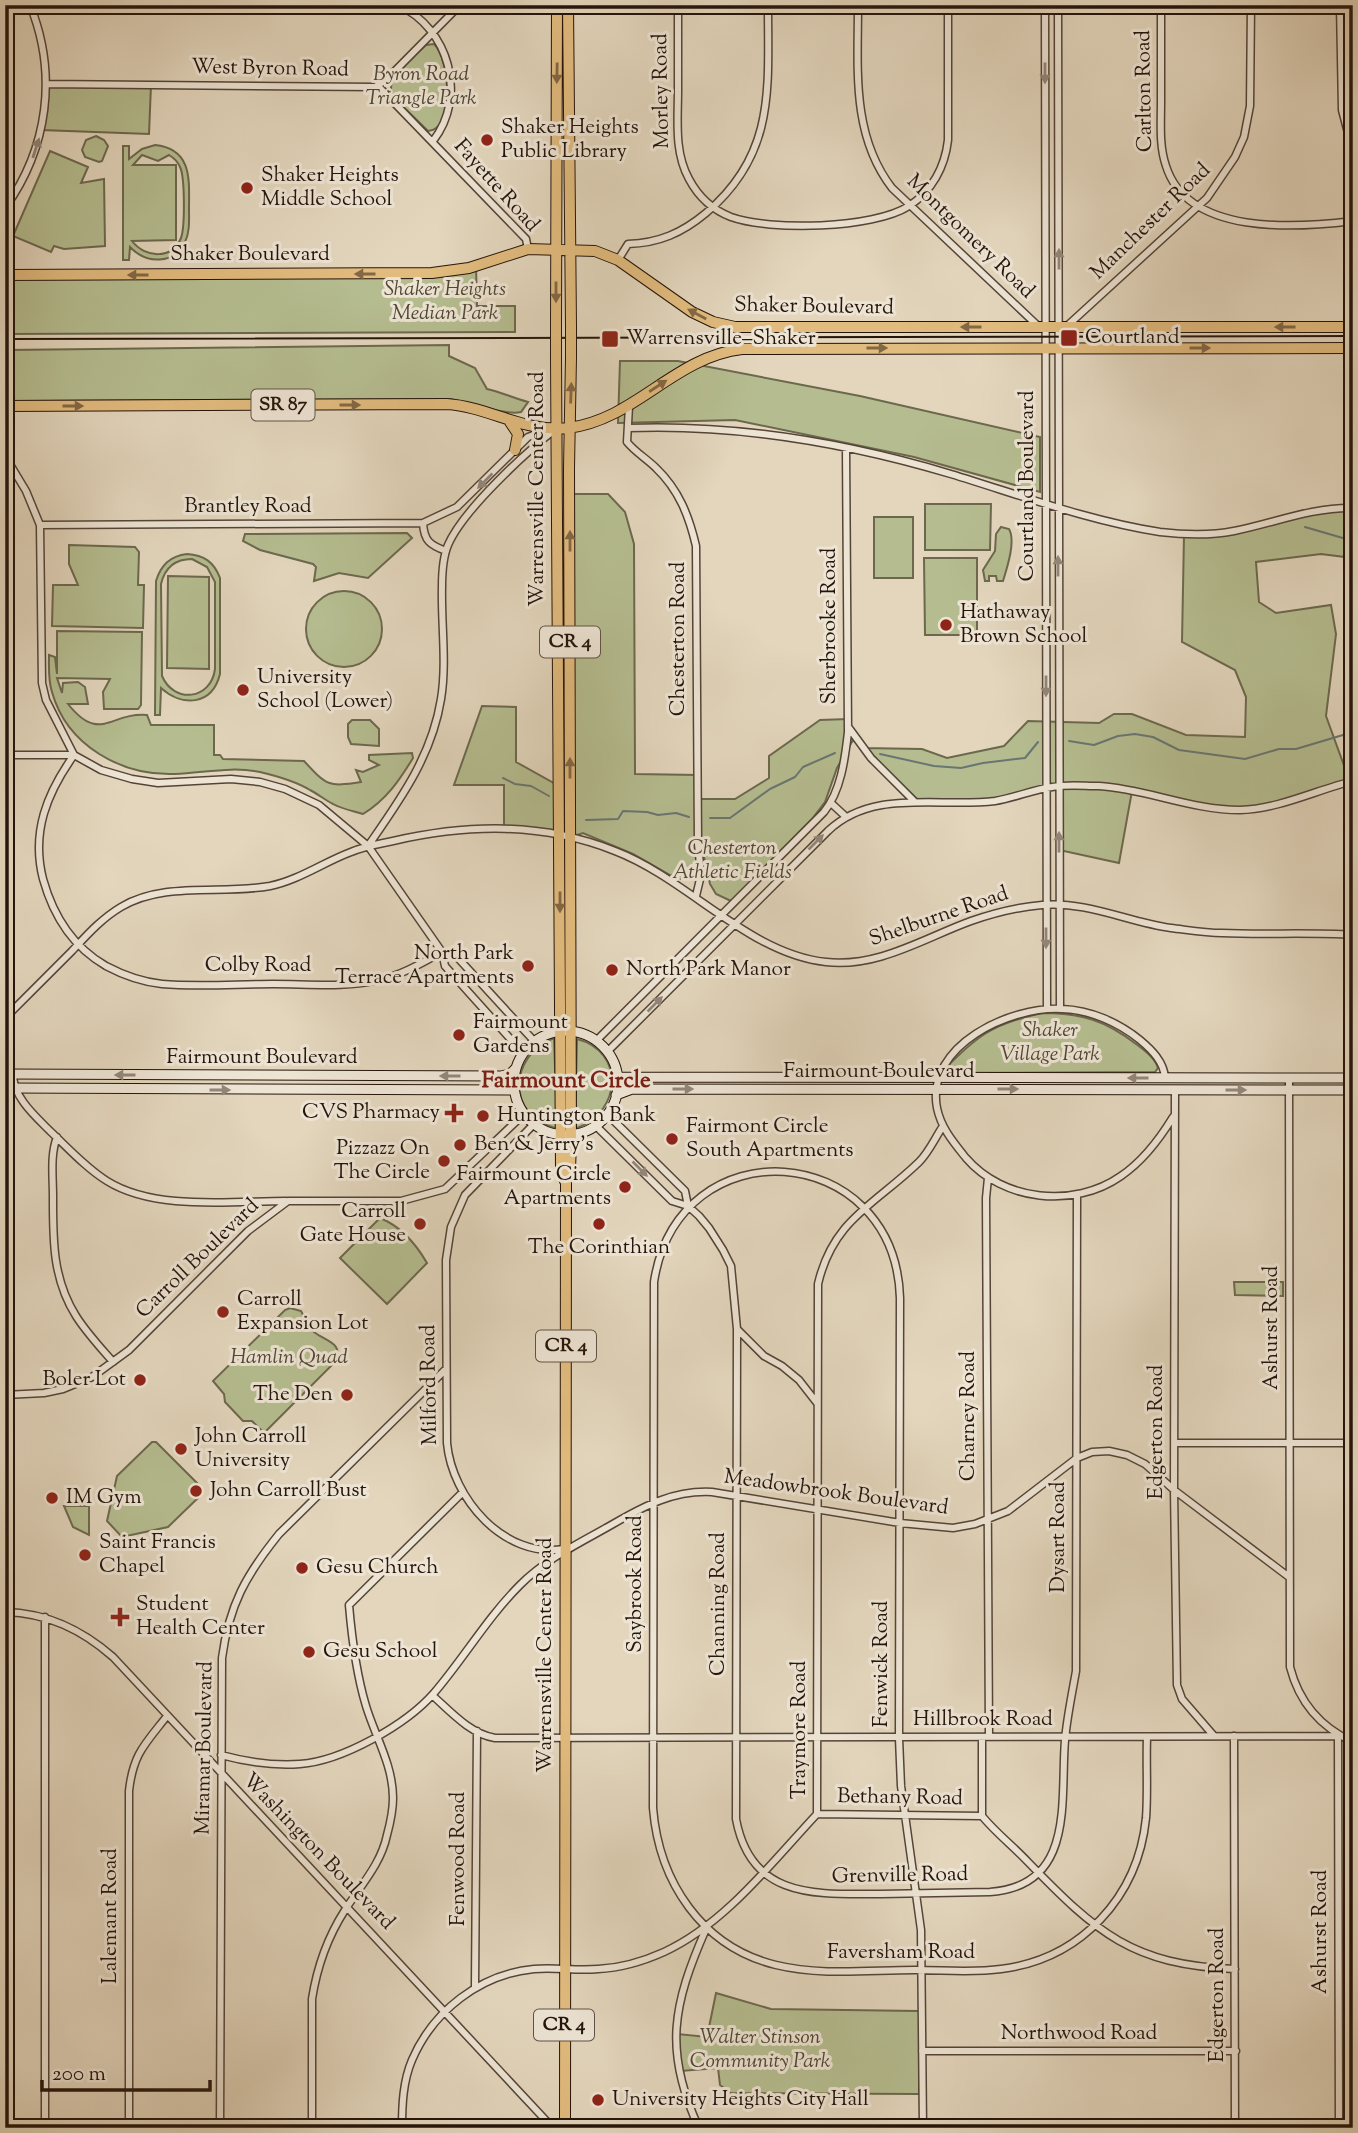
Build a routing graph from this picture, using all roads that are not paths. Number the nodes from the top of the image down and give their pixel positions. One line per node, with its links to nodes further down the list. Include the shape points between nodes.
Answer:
1 (30, 5): 16 (street, via 40,36)
2 (398, 5): 15 (street)
3 (460, 5): 15 (street, West Byron Road)
4 (557, 5): 27 (main road, Warrensville Center Road / CR 4, one-way to 27)
5 (568, 5): 29 (main road, Warrensville Center Road / CR 4)
6 (678, 5): 24 (street, Morley Road, via 680,154 691,183)
7 (768, 5): 24 (street, via 768,91 761,133 742,174)
8 (858, 5): 22 (street, Montgomery Road, via 862,123 884,176)
9 (947, 5): 22 (street, via 946,156 934,180)
10 (1045, 5): 18 (street, Courtland Boulevard, one-way to 18)
11 (1058, 5): 19 (street, Courtland Boulevard)
12 (1161, 5): 23 (street, Carlton Road, via 1163,154 1172,179)
13 (1251, 5): 23 (street, Manchester Road, via 1251,95 1244,137 1223,178)
14 (1340, 5): 21 (street, via 1342,110)
15 (433, 33): 17 (street, West Byron Road); 20 (street, via 447,61 451,90 444,123)
16 (46, 84): 17 (street, West Byron Road); 25 (street, one-way to 16, via 35,153 44,119)
17 (378, 86): 20 (street, Fayette Road)
18 (1045, 94): 19 (street); 32 (street, Courtland Boulevard)
19 (1058, 94): 33 (street, Courtland Boulevard, one-way to 19)
20 (433, 141): 28 (street, Fayette Road, via 526,239)
21 (1353, 152)
22 (911, 205): 24 (street, via 863,220 806,225 744,221); 34 (street, Montgomery Road)
23 (1198, 206): 26 (street, via 1219,216 1263,224); 35 (street, Manchester Road)
24 (713, 207): 30 (street, via 671,237 628,244)
25 (5, 208)
26 (1353, 221)
27 (556, 248): 28 (main road, Shaker Boulevard); 29 (main road, Shaker Boulevard); 43 (main road, Warrensville Center Road / CR 4, one-way to 43, bridge)
28 (528, 249): 31 (main road, Shaker Boulevard, one-way to 31, via 469,268 432,273)
29 (569, 249): 30 (main road, Shaker Boulevard, via 595,251); 44 (main road, Warrensville Center Road / CR 4, one-way to 29, bridge)
30 (618, 260): 34 (main road, Shaker Boulevard, one-way to 30, via 729,326 692,312)
31 (5, 275)
32 (1046, 294): 33 (street); 34 (street, Courtland Boulevard)
33 (1059, 294): 35 (street, Courtland Boulevard)
34 (1043, 327): 35 (main road, Shaker Boulevard); 37 (street, Courtland Boulevard)
35 (1062, 327): 36 (main road, Shaker Boulevard, one-way to 35); 38 (street, Courtland Boulevard)
36 (1353, 327)
37 (1046, 348): 38 (main road, Shaker Boulevard / SR 87); 40 (main road, Shaker Boulevard / SR 87, one-way to 37, via 703,358 732,350); 49 (street, Courtland Boulevard)
38 (1059, 348): 39 (main road, Shaker Boulevard / SR 87, one-way to 39); 50 (street, Courtland Boulevard)
39 (1353, 348)
40 (629, 405): 44 (main road, Shaker Boulevard / SR 87, via 608,417); 45 (street, Chesterton Road)
41 (5, 406): 42 (main road, Shaker Boulevard / SR 87, one-way to 42, via 447,404)
42 (509, 421): 43 (main road, Shaker Boulevard / SR 87); 47 (main road, via 518,435)
43 (557, 428): 44 (main road, Shaker Boulevard / SR 87); 47 (street, via 533,434); 54 (street, via 468,513); 66 (main road, Warrensville Center Road / CR 4)
44 (570, 428): 66 (main road, Warrensville Center Road / CR 4, one-way to 44)
45 (628, 428): 46 (street, via 733,430); 68 (street, Chesterton Road, via 627,442 667,478 681,499 696,546 701,876)
46 (846, 448): 49 (street, via 950,473); 57 (street, Sherbrooke Road)
47 (515, 450): 52 (street, Brantley Road, one-way to 52, via 453,510)
48 (5, 456): 53 (street)
49 (1046, 504): 50 (street); 55 (street, Courtland Boulevard)
50 (1058, 507): 51 (street, via 1187,535 1234,531 1312,511); 56 (street, Courtland Boulevard, one-way to 50)
51 (1353, 508)
52 (423, 523): 53 (street, Brantley Road); 54 (street, via 425,539)
53 (40, 525): 59 (street, via 42,683 51,712)
54 (446, 551): 67 (street, via 442,698 434,730 411,784)
55 (1046, 634): 56 (street); 62 (street, Courtland Boulevard, one-way to 62)
56 (1058, 634): 61 (street, Courtland Boulevard)
57 (848, 726): 63 (street, via 871,758); 64 (street, Sherbrooke Road, via 843,766)
58 (5, 755): 59 (street)
59 (74, 755): 67 (street, via 132,779 179,783 231,779 285,789 319,805); 74 (street, via 47,802 37,844 46,889)
60 (1353, 781): 61 (street, via 1243,810 1199,807 1123,789)
61 (1059, 786): 62 (street); 70 (street, Courtland Boulevard, one-way to 61)
62 (1046, 788): 63 (street, via 962,804); 69 (street, Courtland Boulevard)
63 (915, 802): 65 (street, via 883,804)
64 (831, 803): 65 (street); 71 (street)
65 (845, 816): 72 (street, one-way to 65)
66 (565, 835): 67 (street, Shelburne Road, via 467,828); 68 (street, Shelburne Road, via 628,856); 79 (main road, Warrensville Center Road / CR 4)
67 (368, 846): 74 (street, Shelburne Road, via 277,884 143,897 121,907); 75 (street)
68 (696, 896): 71 (street, Shelburne Road)
69 (1046, 904): 70 (street, Shelburne Road); 72 (street, Shelburne Road, via 973,920 887,955 848,963 791,955); 76 (street, Courtland Boulevard, one-way to 76)
70 (1060, 904): 73 (street, Shelburne Road, via 1163,927 1218,933); 77 (street, Courtland Boulevard)
71 (722, 915): 72 (street, Shelburne Road); 80 (street)
72 (735, 924): 82 (street, one-way to 72)
73 (1353, 935)
74 (77, 945): 75 (street, Colby Road, via 115,970 162,984 362,984 398,975); 78 (street, Shelburne Road)
75 (442, 952): 81 (street, via 457,957); 83 (street, via 446,968)
76 (1047, 1009): 77 (street); 87 (street, via 1015,1015 982,1030 954,1054)
77 (1060, 1009): 88 (street, via 1091,1014 1124,1028 1157,1057)
78 (5, 1018)
79 (565, 1031): 80 (main road); 81 (main road); 104 (main road, Warrensville Center Road / CR 4)
80 (596, 1041): 82 (main road)
81 (534, 1042): 83 (main road)
82 (607, 1052): 86 (main road)
83 (523, 1053): 84 (main road)
84 (516, 1069): 85 (main road, Fairmount Boulevard, one-way to 85, via 501,1076); 93 (main road)
85 (9, 1074): 91 (street)
86 (617, 1077): 87 (main road, Fairmount Boulevard); 97 (main road)
87 (939, 1078): 88 (main road, Fairmount Boulevard, one-way to 87); 92 (street)
88 (1165, 1078): 89 (main road, Fairmount Boulevard)
89 (1289, 1078): 90 (main road, Fairmount Boulevard); 95 (street, Ashurst Road)
90 (1353, 1078)
91 (10, 1088): 93 (main road, Fairmount Boulevard, one-way to 93); 105 (street)
92 (937, 1089): 94 (main road, Fairmount Boulevard, one-way to 94); 97 (main road, Fairmount Boulevard, one-way to 92, via 632,1089); 103 (street, via 936,1105)
93 (514, 1090): 99 (main road)
94 (1175, 1090): 95 (main road, Fairmount Boulevard, one-way to 95); 100 (street, Edgerton Road)
95 (1289, 1090): 96 (main road, Fairmount Boulevard); 120 (street, Ashurst Road)
96 (1353, 1090)
97 (616, 1095): 98 (main road)
98 (607, 1114): 102 (main road); 111 (street, via 685,1191)
99 (524, 1115): 101 (main road); 107 (street)
100 (1174, 1116): 109 (street, via 1130,1169 1108,1184); 118 (street, Edgerton Road)
101 (534, 1124): 104 (main road); 108 (street)
102 (596, 1125): 104 (main road); 111 (street, one-way to 111, via 672,1201)
103 (943, 1126): 106 (street); 112 (street, Traymore Road, via 919,1161)
104 (566, 1135): 129 (main road, Warrensville Center Road / CR 4, via 561,1169 566,1182)
105 (57, 1137): 110 (street, via 102,1178 137,1195 176,1201); 114 (street, via 53,1156 56,1266 77,1317)
106 (988, 1178): 109 (street, via 1033,1195); 127 (street, Charney Road)
107 (453, 1184): 108 (street); 110 (street, Carroll Boulevard, via 401,1201)
108 (465, 1195): 115 (street, Milford Road, via 447,1246)
109 (1077, 1195): 121 (street, Dysart Road)
110 (288, 1201): 114 (street, Carroll Boulevard, via 248,1231)
111 (688, 1206): 112 (street, Fenwick Road, via 726,1182 774,1171 824,1181); 113 (street, Channing Road, via 709,1228 731,1266); 125 (street, Saybrook Road, via 663,1244 654,1282)
112 (864, 1208): 117 (street, Traymore Road, via 836,1237 820,1277); 128 (street, Fenwick Road, via 889,1243 899,1282)
113 (737, 1329): 117 (street, via 764,1356 799,1380); 124 (street, Channing Road)
114 (113, 1362): 116 (street, Carroll Boulevard, via 63,1389)
115 (446, 1369): 123 (street, Milford Road, via 447,1450); 149 (street, Miramar Boulevard, via 279,1534 242,1586 223,1651)
116 (5, 1395)
117 (817, 1403): 126 (street, Traymore Road)
118 (1174, 1443): 120 (street); 122 (street, Edgerton Road)
119 (1353, 1443): 120 (street)
120 (1290, 1444): 130 (street, Ashurst Road)
121 (1077, 1458): 122 (street, Meadowbrook Boulevard, via 1101,1451 1126,1455 1145,1464); 127 (street, Meadowbrook Boulevard, via 1020,1503); 144 (street, Dysart Road, via 1076,1671)
122 (1174, 1490): 130 (street, Meadowbrook Boulevard); 137 (street, Edgerton Road, via 1177,1685 1182,1699)
123 (462, 1493): 129 (street, Milford Road, via 478,1514 506,1536 538,1549); 136 (street, via 349,1605 353,1653)
124 (736, 1496): 125 (street, Meadowbrook Boulevard, via 693,1492); 126 (street, Meadowbrook Boulevard); 141 (street, Channing Road)
125 (654, 1502): 129 (street, Meadowbrook Boulevard); 140 (street, Saybrook Road)
126 (817, 1509): 128 (street, Meadowbrook Boulevard); 142 (street, Traymore Road)
127 (987, 1520): 128 (street, Meadowbrook Boulevard, via 953,1528); 143 (street, Charney Road)
128 (900, 1523): 146 (street, Fenwick Road)
129 (566, 1549): 133 (street, Meadowbrook Boulevard, via 517,1588); 145 (main road, Warrensville Center Road / CR 4)
130 (1289, 1577): 139 (street, via 1292,1674 1307,1706)
131 (5, 1612): 132 (street, Washington Boulevard)
132 (45, 1617): 134 (street, Washington Boulevard, via 94,1640); 169 (street)
133 (432, 1695): 135 (street, Hillbrook Road); 136 (street, Meadowbrook Boulevard)
134 (167, 1716): 150 (street, Washington Boulevard); 170 (street, Lalemant Road, via 131,1769)
135 (477, 1731): 145 (street, Hillbrook Road, via 490,1737); 165 (street, Fenwood Road)
136 (378, 1736): 149 (street, Meadowbrook Boulevard, via 334,1756 302,1764 266,1764); 157 (street, via 393,1798 387,1838 367,1881)
137 (1214, 1736): 138 (street, Hillbrook Road); 147 (street, Hillbrook Road)
138 (1234, 1736): 139 (street, Hillbrook Road); 163 (street, Edgerton Road)
139 (1338, 1736): 148 (street); 179 (street, Ashurst Road)
140 (653, 1737): 141 (street, Hillbrook Road); 145 (street, Hillbrook Road); 159 (street, Saybrook Road, via 655,1834 663,1861 687,1906)
141 (736, 1737): 142 (street, Hillbrook Road); 154 (street, Channing Road, via 738,1833)
142 (818, 1737): 146 (street, Hillbrook Road); 151 (street, Traymore Road)
143 (986, 1737): 144 (street, Hillbrook Road); 146 (street, Hillbrook Road); 152 (street, Charney Road)
144 (1065, 1737): 147 (street, Hillbrook Road); 155 (street, Dysart Road, via 1061,1831)
145 (566, 1738): 162 (main road, Warrensville Center Road / CR 4)
146 (900, 1738): 153 (street, Fenwick Road)
147 (1147, 1738): 158 (street, Faversham Road, via 1146,1818 1140,1847 1127,1884)
148 (1353, 1742)
149 (221, 1755): 150 (street, Miramar Boulevard)
150 (222, 1776): 157 (street, Washington Boulevard); 171 (street, Miramar Boulevard)
151 (817, 1814): 153 (street, Bethany Road); 154 (street, Traymore Road)
152 (982, 1816): 153 (street, Bethany Road); 155 (street)
153 (905, 1817): 156 (street, Fenwick Road)
154 (763, 1871): 156 (street, Grenville Road, via 777,1882 808,1893); 159 (street, Traymore Road)
155 (1039, 1873): 156 (street, Grenville Road, via 999,1892); 158 (street)
156 (917, 1893): 164 (street, Fenwick Road)
157 (347, 1907): 166 (street, Washington Boulevard); 172 (street, via 315,1980)
158 (1095, 1927): 163 (street, via 1126,1946 1168,1961); 164 (street, Faversham Road, via 1060,1951 1024,1964 992,1970)
159 (707, 1928): 160 (street, Traymore Road); 161 (street); 164 (street, Faversham Road, via 745,1953 778,1966)
160 (681, 1943): 161 (street); 162 (street, Traymore Road, via 635,1962)
161 (695, 1954): 176 (street, via 680,1998 676,2044 680,2078)
162 (564, 1969): 165 (street, Traymore Road, via 533,1969); 175 (main road, Warrensville Center Road / CR 4)
163 (1235, 1969): 167 (street, Edgerton Road)
164 (921, 1970): 168 (street, Fenwick Road)
165 (475, 1987): 166 (street, Traymore Road)
166 (444, 2011): 173 (street, Traymore Road, via 411,2062); 174 (street, Washington Boulevard)
167 (1236, 2051): 168 (street, Northwood Road); 178 (street, Edgerton Road)
168 (922, 2052): 177 (street, Fenwick Road)
169 (45, 2128)
170 (129, 2128)
171 (220, 2128)
172 (312, 2128)
173 (402, 2128)
174 (553, 2128)
175 (565, 2128)
176 (699, 2128)
177 (923, 2128)
178 (1235, 2128)
179 (1339, 2128)

